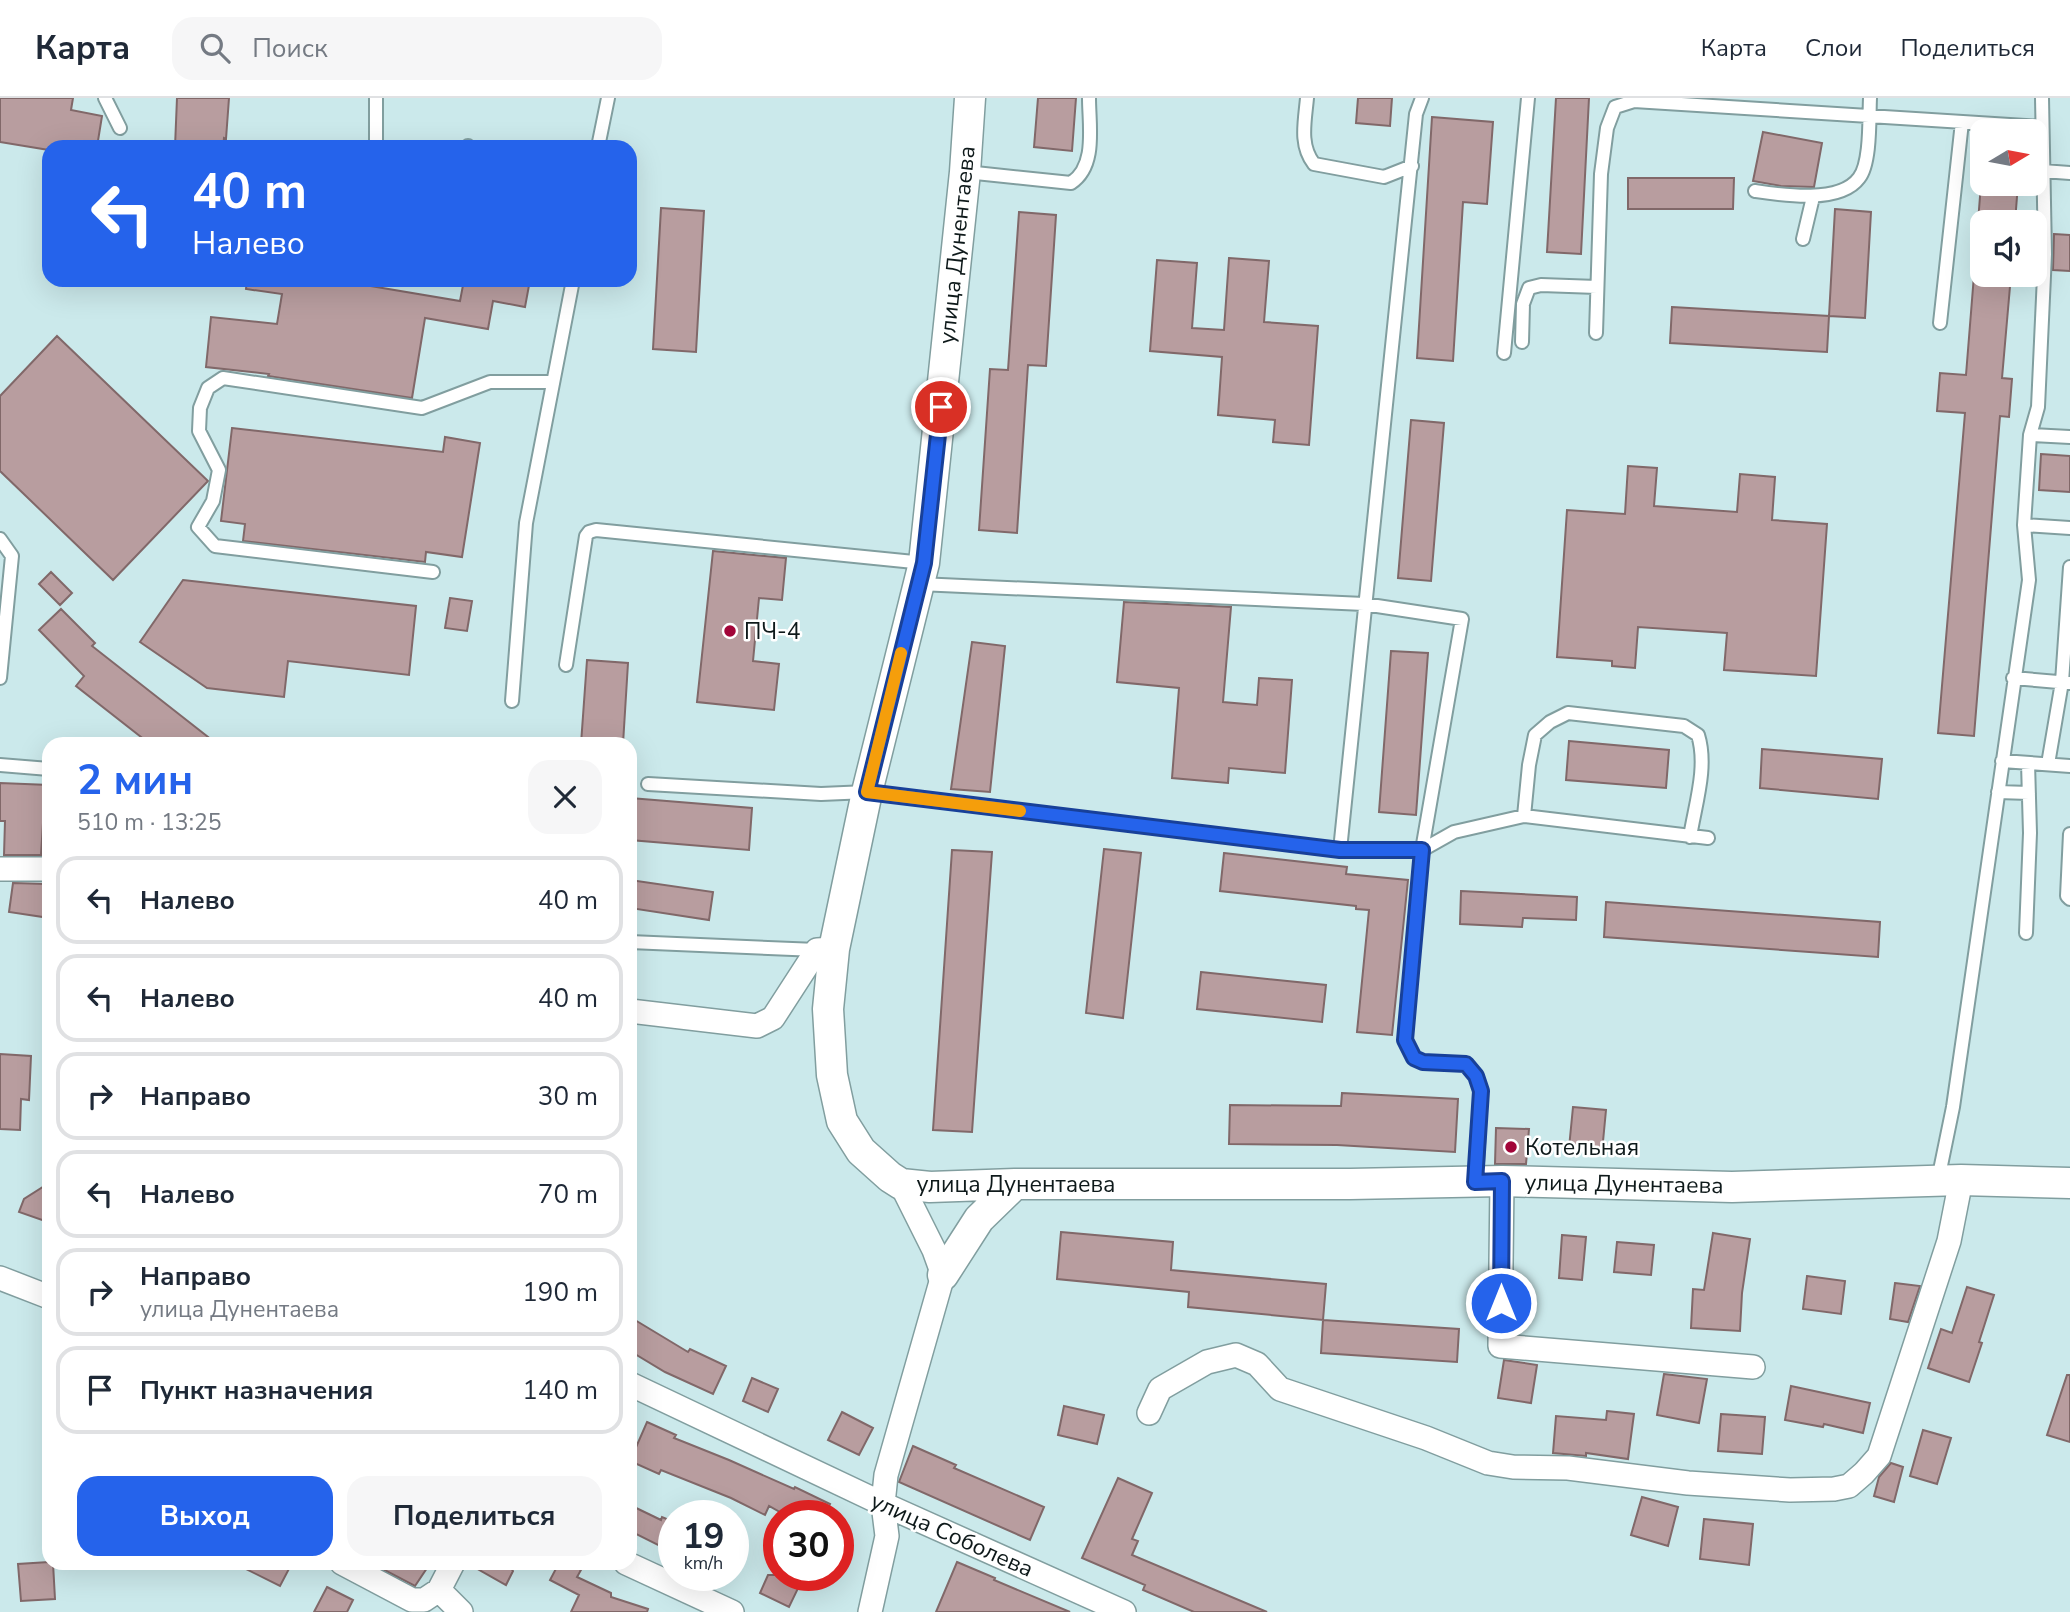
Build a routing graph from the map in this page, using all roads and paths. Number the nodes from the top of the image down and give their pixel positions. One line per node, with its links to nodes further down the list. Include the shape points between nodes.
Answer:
1 (105, 98): 15 (lane)
2 (376, 98): 16 (lane)
3 (608, 98): 17 (lane)
4 (970, 98): 20 (street, улица Дунентаева)
5 (1089, 98): 20 (lane, via 1088,164 1071,183)
6 (1307, 98): 18 (lane, via 1304,145 1314,164 1384,177)
7 (1422, 98): 18 (lane, via 1416,114)
8 (1528, 98): 31 (lane)
9 (1870, 98): 11 (lane)
10 (2042, 98): 12 (lane)
11 (1869, 116): 13 (lane); 24 (lane, via 1860,178); 27 (lane, via 1634,101 1615,107 1607,128 1601,174)
12 (2042, 119)
13 (1962, 122): 14 (lane); 28 (lane)
14 (1970, 122)
15 (120, 128)
16 (376, 140)
17 (599, 140)
18 (1412, 166): 41 (lane)
19 (2048, 171): 21 (lane)
20 (965, 172): 40 (street, улица Дунентаева)
21 (2070, 173)
22 (1755, 191): 24 (lane)
23 (2044, 196): 33 (lane, via 2038,407)
24 (1813, 197): 25 (lane)
25 (1803, 239)
26 (572, 287): 32 (lane)
27 (1597, 287): 29 (lane); 30 (lane, via 1529,288 1523,304)
28 (1940, 323)
29 (1595, 333)
30 (1522, 342)
31 (1504, 353)
32 (553, 382): 39 (lane, via 491,382 422,408 223,378 208,388 200,408 200,431 219,470 213,501 198,527 215,546); 46 (lane, via 526,523)
33 (2030, 435): 34 (lane); 35 (lane)
34 (2070, 437)
35 (2024, 525): 36 (lane); 44 (lane, via 2029,580)
36 (2070, 528)
37 (0, 539): 43 (lane, via 12,556)
38 (2070, 567): 45 (lane)
39 (433, 572)
40 (921, 573): 41 (lane); 42 (lane, via 596,530 586,536); 54 (street, улица Дунентаева)
41 (1364, 604): 62 (lane); 63 (lane, via 1462,620)
42 (566, 665)
43 (0, 678)
44 (2013, 678): 45 (lane); 47 (lane)
45 (2066, 682): 49 (lane)
46 (512, 701)
47 (2002, 761): 48 (lane); 55 (lane)
48 (2028, 763): 49 (lane); 56 (lane)
49 (2048, 764): 51 (lane)
50 (0, 765): 52 (lane)
51 (2070, 766)
52 (42, 768)
53 (648, 784): 54 (lane)
54 (867, 792): 62 (lane); 69 (street, улица Дунентаева)
55 (1998, 792): 56 (lane); 71 (lane, via 1955,1094)
56 (2029, 793): 67 (lane)
57 (1524, 816): 59 (lane); 59 (lane, via 1535,735 1550,722 1568,713 1637,719 1684,726 1698,735 1700,775); 63 (lane, via 1454,832)
58 (2070, 834): 61 (lane)
59 (1690, 837): 60 (lane)
60 (1708, 838)
61 (2069, 847): 66 (lane)
62 (1340, 850): 63 (lane)
63 (1422, 850): 72 (lane, via 1405,1040 1414,1058 1466,1064 1479,1083)
64 (0, 869): 65 (street)
65 (42, 869)
66 (2070, 899)
67 (2026, 933)
68 (637, 942): 69 (lane)
69 (826, 950): 70 (street, via 773,1018 757,1026); 73 (street, улица Дунентаева, via 832,1075 842,1121 861,1151)
70 (637, 1012)
71 (1950, 1180): 72 (street, улица Дунентаева, via 1732,1187); 75 (street, улица Дунентаева); 81 (street, via 1950,1241 1879,1456 1849,1486 1790,1490 1488,1463 1280,1389 1257,1364 1236,1355 1207,1362 1160,1389)
72 (1489, 1182): 74 (street, улица Дунентаева); 79 (street, via 1500,1346)
73 (901, 1184): 74 (street, улица Дунентаева); 76 (street)
74 (1015, 1184): 76 (street, via 979,1219)
75 (2070, 1184)
76 (943, 1275): 82 (street, via 886,1475)
77 (0, 1278): 78 (street)
78 (42, 1294)
79 (1753, 1367)
80 (637, 1387): 82 (street, улица Соболева)
81 (1149, 1413)
82 (883, 1504): 89 (street, via 887,1536); 90 (street, улица Соболева)
83 (637, 1568): 88 (street)
84 (355, 1570): 86 (street, via 412,1600 424,1600)
85 (449, 1570): 86 (street)
86 (439, 1590): 87 (street)
87 (461, 1612)
88 (732, 1612)
89 (870, 1612)
90 (1124, 1612)

